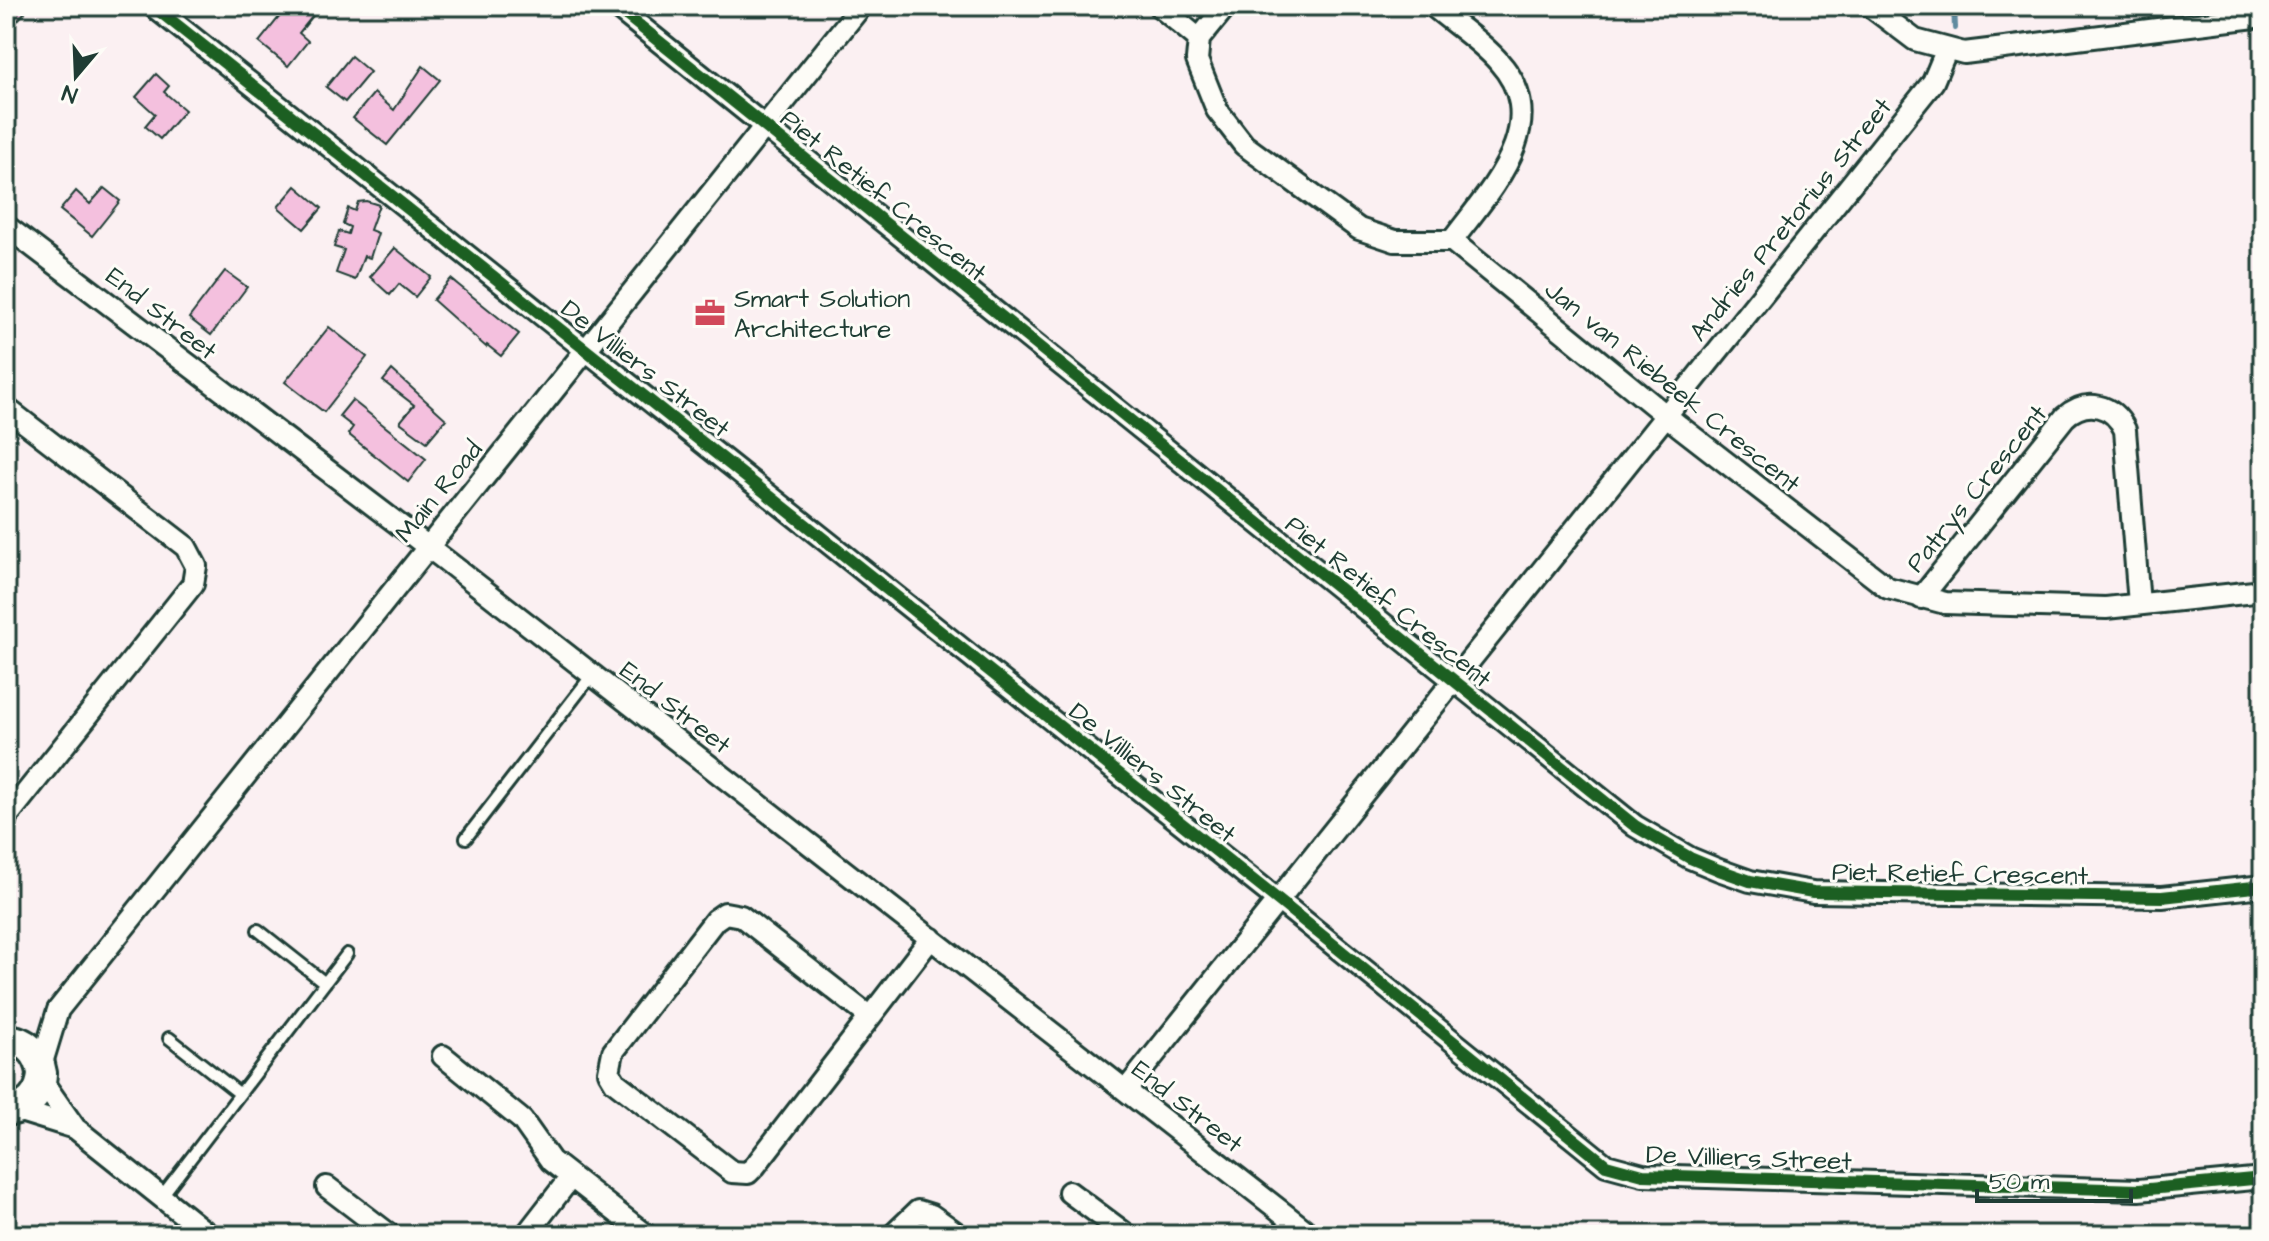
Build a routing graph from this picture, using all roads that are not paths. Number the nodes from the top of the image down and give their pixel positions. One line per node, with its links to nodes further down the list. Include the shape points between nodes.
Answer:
1 (153, 6): 14 (street, De Villiers Street)
2 (615, 6): 11 (street, Piet Retief Crescent)
3 (861, 6): 11 (street, Main Road)
4 (1159, 6): 9 (street)
5 (1226, 6): 9 (street)
6 (1433, 6): 13 (street, via 1499,61 1515,88 1521,116 1518,142 1507,166)
7 (1870, 6): 10 (street, via 1915,40)
8 (2263, 16): 10 (street, via 1983,52)
9 (1199, 39): 13 (street, via 1199,71 1217,110 1244,145 1359,229 1405,242)
10 (1946, 51): 16 (street, Andries Pretorius Street, via 1933,82)
11 (764, 127): 14 (street, Main Road); 22 (street, Piet Retief Crescent)
12 (6, 226): 17 (street, End Street)
13 (1452, 241): 16 (street, Jan van Riebeek Crescent)
14 (586, 349): 17 (street, Main Road); 26 (street, De Villiers Street)
15 (6, 408): 23 (street, via 186,547 196,566 193,584)
16 (1667, 415): 19 (street, Jan van Riebeek Crescent, via 1874,580); 22 (street, Andries Pretorius Street)
17 (427, 547): 21 (street, End Street); 31 (street, Main Road)
18 (2263, 591): 20 (street, Jan van Riebeek Crescent)
19 (1921, 598): 20 (street, Jan van Riebeek Crescent, via 2016,606); 20 (street, Patrys Crescent, via 2065,417 2090,405 2108,409 2125,430)
20 (2139, 604)
21 (592, 675): 24 (lane); 28 (street, End Street)
22 (1454, 681): 25 (street, Piet Retief Crescent, via 1635,826 1690,858 1750,881 1874,895 2162,897); 26 (street, Andries Pretorius Street)
23 (6, 818)
24 (466, 838)
25 (2263, 886)
26 (1278, 900): 37 (street, Andries Pretorius Street); 42 (street, De Villiers Street, via 1595,1159 1630,1174 2139,1190)
27 (258, 930): 30 (lane)
28 (931, 938): 32 (street); 37 (street, End Street)
29 (347, 954): 30 (lane)
30 (325, 983): 38 (lane)
31 (58, 1010): 34 (street, Main Road); 36 (street, Main Road)
32 (870, 1017): 32 (street, via 755,1166 743,1174 728,1169 609,1072 613,1052 725,913 741,916)
33 (169, 1038): 38 (lane)
34 (9, 1039): 36 (street, via 33,1051)
35 (443, 1056): 41 (street, via 522,1120 551,1161)
36 (42, 1073): 39 (street, via 34,1099); 40 (street)
37 (1126, 1090): 46 (street, End Street)
38 (240, 1094): 45 (lane)
39 (12, 1111): 40 (street)
40 (75, 1128): 45 (street)
41 (571, 1177): 49 (street); 50 (street)
42 (2263, 1178)
43 (327, 1187): 48 (street)
44 (1069, 1192): 53 (street)
45 (161, 1197): 47 (street)
46 (1286, 1228): 54 (street, End Street)
47 (209, 1235)
48 (390, 1235)
49 (526, 1235)
50 (646, 1235)
51 (893, 1235): 52 (street, via 918,1211)
52 (959, 1235)
53 (1127, 1235)
54 (1311, 1235)

